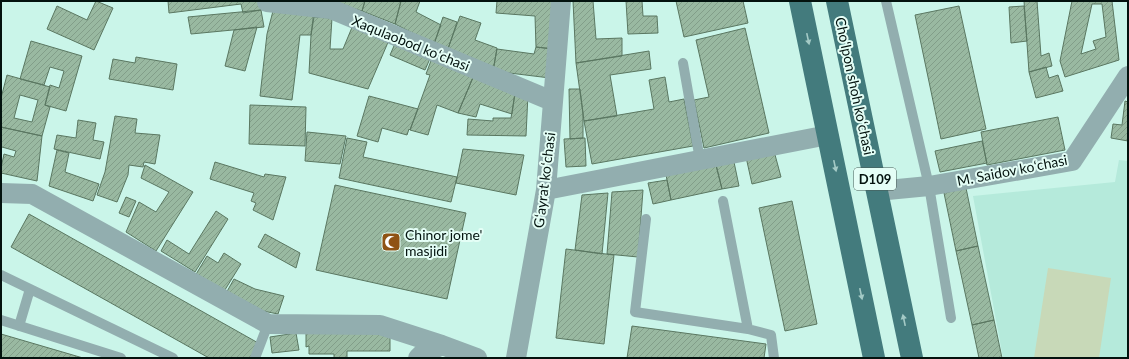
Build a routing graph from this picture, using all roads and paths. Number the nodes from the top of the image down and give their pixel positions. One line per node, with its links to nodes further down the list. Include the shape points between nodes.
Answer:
1 (267, 1): 8 (street, Xaqulaobod koʻchasi, via 331,10)
2 (561, 1): 8 (street, Gʻayrat koʻchasi)
3 (800, 1): 9 (main road, D109, one-way to 9)
4 (837, 1): 13 (main road, Choʻlpon shoh koʻchasi / D109)
5 (886, 1): 11 (lane)
6 (683, 63): 10 (lane)
7 (1128, 76): 11 (street, M. Saidov koʻchasi, via 1072,161)
8 (552, 101): 12 (street, Gʻayrat koʻchasi)
9 (828, 135): 10 (street); 32 (main road, D109, one-way to 32)
10 (700, 160): 12 (street)
11 (929, 186): 13 (street, M. Saidov koʻchasi); 19 (lane)
12 (546, 190): 30 (street, Gʻayrat koʻchasi)
13 (877, 191): 33 (main road, Choʻlpon shoh koʻchasi / D109, one-way to 13)
14 (1, 193): 21 (street, via 32,194)
15 (723, 201): 23 (lane)
16 (646, 219): 23 (lane, via 635,312)
17 (1, 275): 18 (lane)
18 (30, 289): 22 (lane); 26 (lane)
19 (951, 318)
20 (1, 320): 22 (lane)
21 (268, 324): 24 (street, via 380,325); 27 (lane)
22 (19, 326): 25 (lane)
23 (748, 329): 31 (lane, via 771,334)
24 (442, 345): 28 (street); 29 (street)
25 (121, 358)
26 (174, 358)
27 (255, 358)
28 (418, 358)
29 (477, 358)
30 (516, 358)
31 (774, 358)
32 (874, 358)
33 (912, 358)

